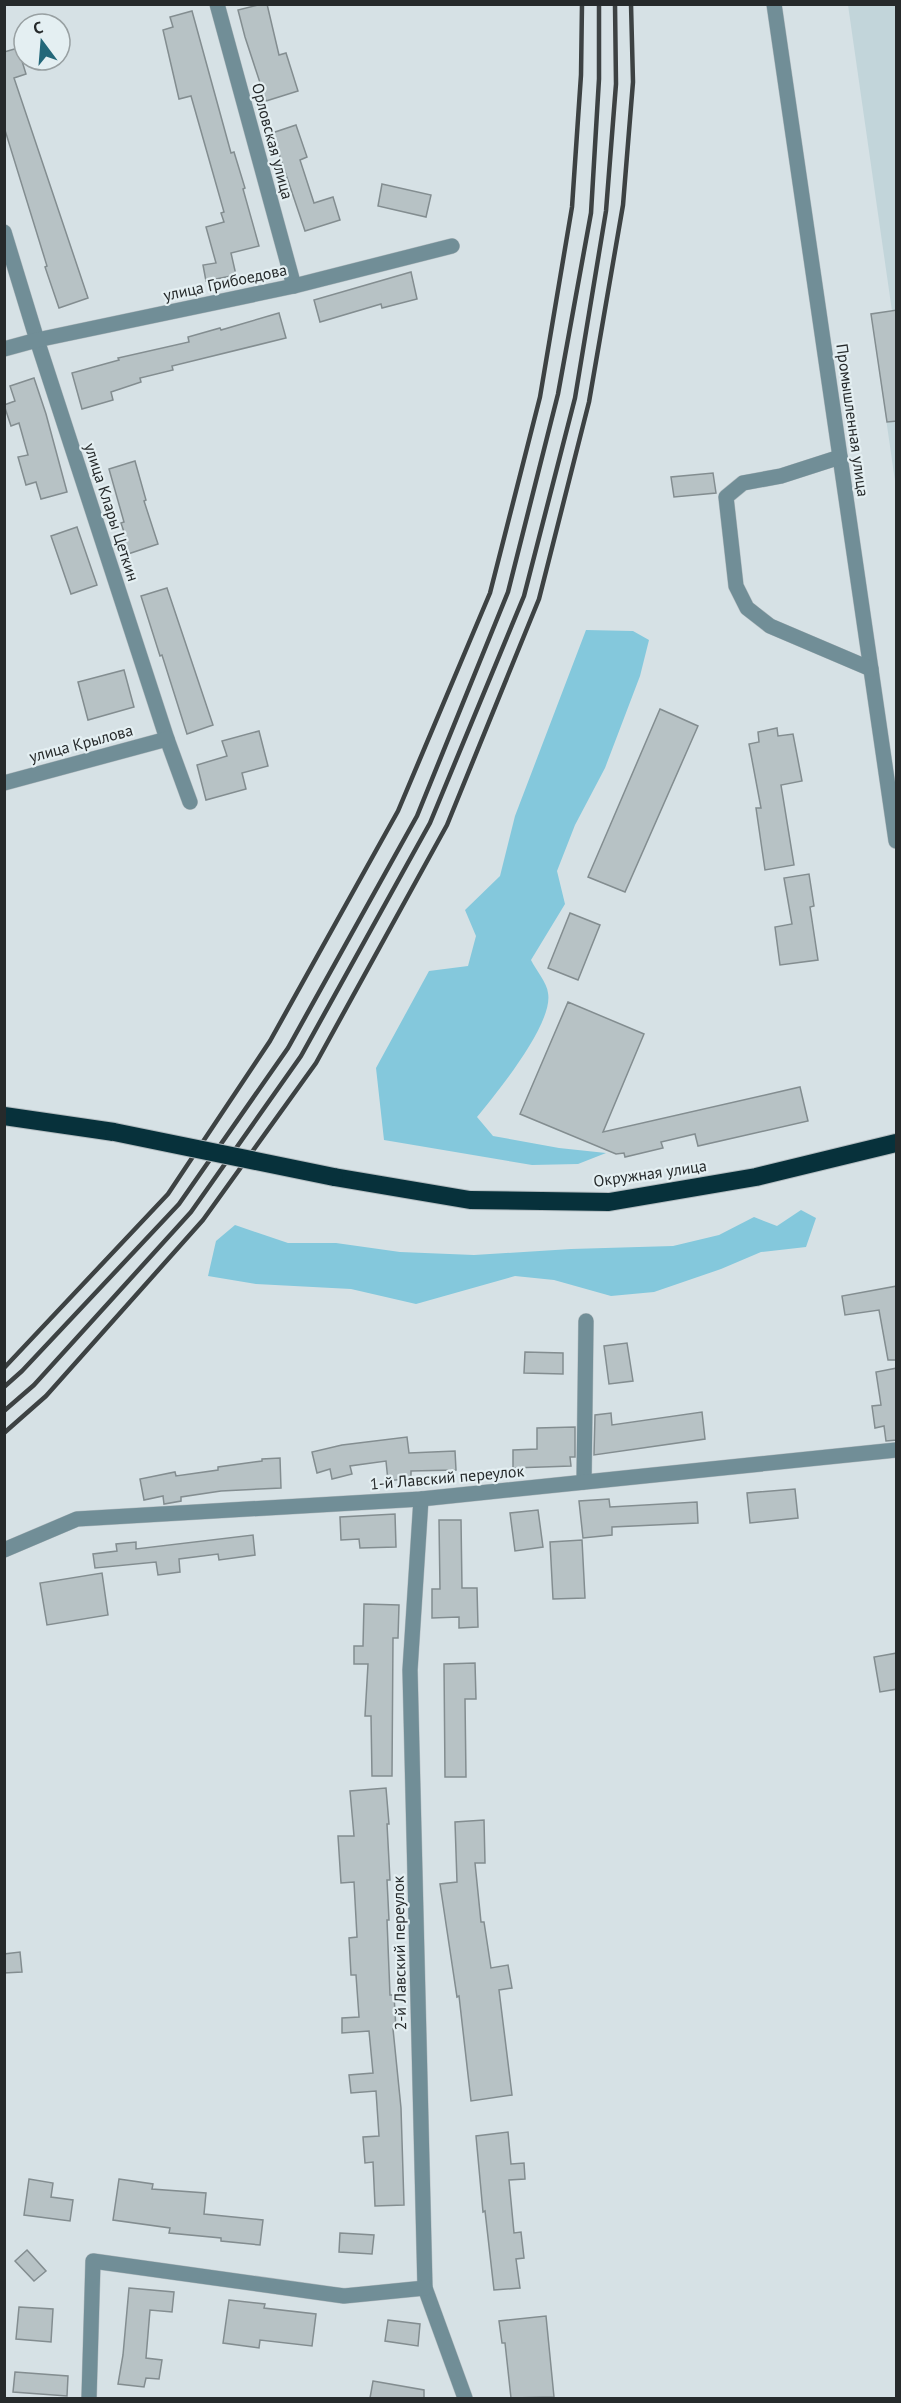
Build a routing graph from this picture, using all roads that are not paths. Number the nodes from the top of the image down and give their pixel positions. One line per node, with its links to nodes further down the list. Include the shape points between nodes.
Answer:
1 (217, 4): 5 (street, Орловская улица)
2 (774, 4): 8 (street, Промышленная улица)
3 (4, 232): 6 (street, улица Клары Цеткин)
4 (452, 246): 5 (street, улица Грибоедова)
5 (294, 286): 6 (street, улица Грибоедова)
6 (37, 340): 7 (street, улица Грибоедова); 10 (street, улица Клары Цеткин)
7 (4, 349)
8 (840, 456): 9 (street, Промышленная улица); 9 (street, via 781,476 743,483 726,497 736,586 747,608 770,626)
9 (871, 669): 13 (street, Промышленная улица)
10 (167, 739): 11 (street, улица Крылова); 12 (street, улица Клары Цеткин)
11 (4, 783)
12 (190, 802)
13 (897, 841)
14 (4, 1116): 15 (highway, Окружная улица, bridge, via 114,1132 470,1200 609,1202 756,1177)
15 (897, 1143)
16 (586, 1321): 18 (street)
17 (897, 1450): 18 (street, 1-й Лавский переулок)
18 (584, 1482): 19 (street, 1-й Лавский переулок)
19 (421, 1499): 20 (street, 1-й Лавский переулок, via 77,1519); 21 (street, 2-й Лавский переулок, via 410,1670)
20 (4, 1550)
21 (425, 2288): 22 (street, via 344,2296 93,2261); 23 (street, 2-й Лавский переулок)
22 (89, 2398)
23 (465, 2398)

